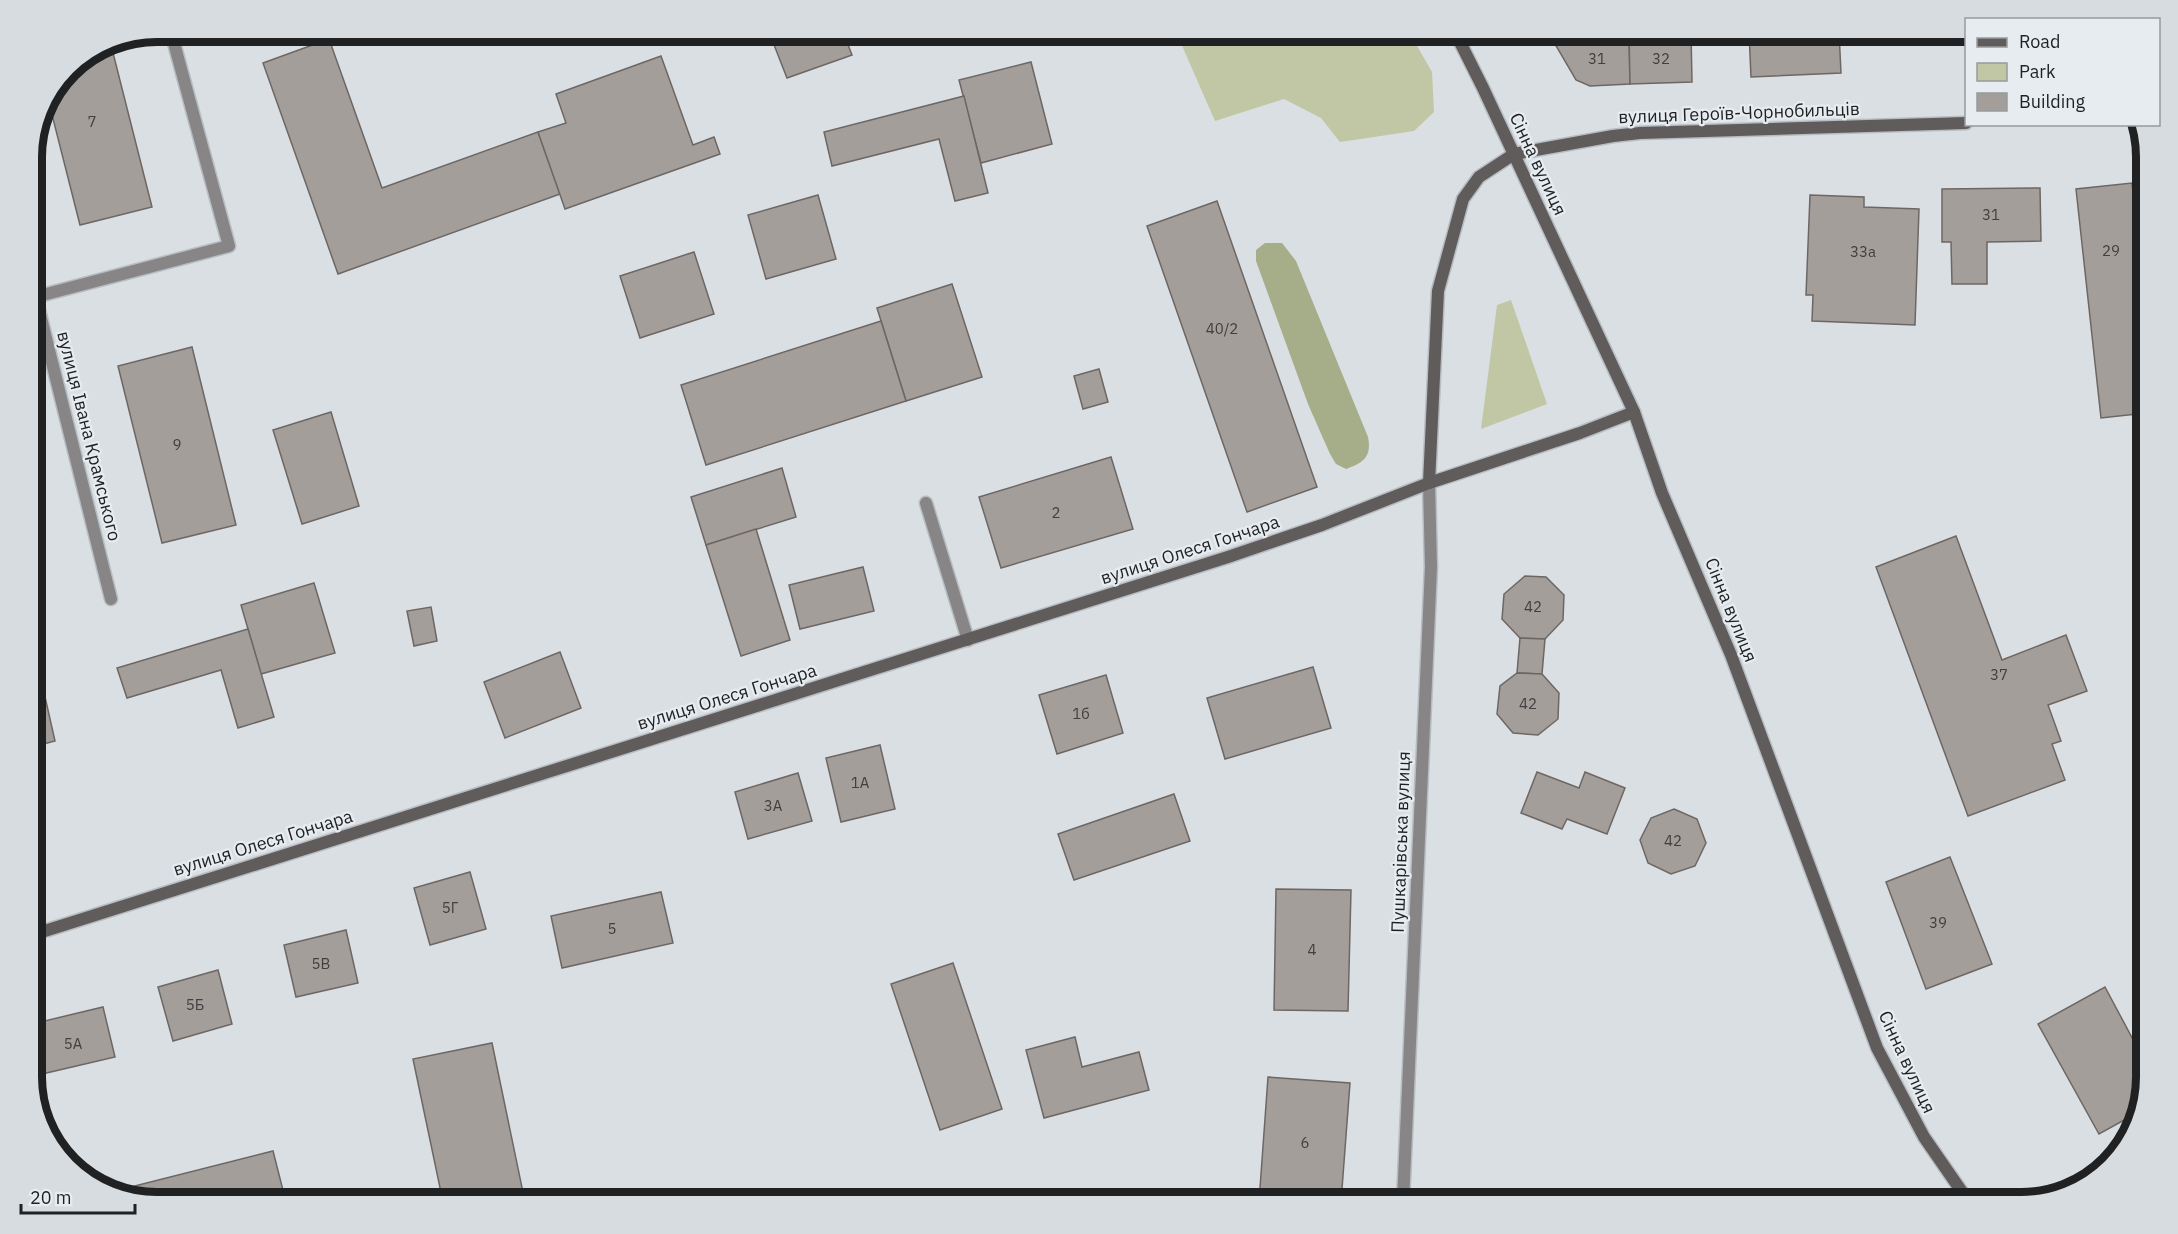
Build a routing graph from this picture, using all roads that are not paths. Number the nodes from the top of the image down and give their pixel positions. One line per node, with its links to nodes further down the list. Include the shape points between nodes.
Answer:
1 (174, 42): 5 (street, via 229,246)
2 (1460, 42): 4 (main road, Сінна вулиця)
3 (1965, 123): 4 (main road, вулиця Героїв-Чорнобильців, via 1640,133)
4 (1514, 154): 7 (main road, Сінна вулиця); 8 (main road, via 1479,177 1463,199 1438,291)
5 (42, 295)
6 (42, 325): 10 (street, вулиця Івана Крамського)
7 (1634, 412): 8 (main road, вулиця Олеся Гончара); 14 (main road, Сінна вулиця, via 1662,493 1731,656 1877,1048 1924,1137)
8 (1429, 483): 11 (main road, вулиця Олеся Гончара, via 1322,525); 13 (street, Пушкарівська вулиця, via 1431,567)
9 (926, 503): 11 (street)
10 (111, 599)
11 (968, 640): 12 (main road, вулиця Олеся Гончара)
12 (42, 932)
13 (1403, 1192)
14 (1962, 1192)

